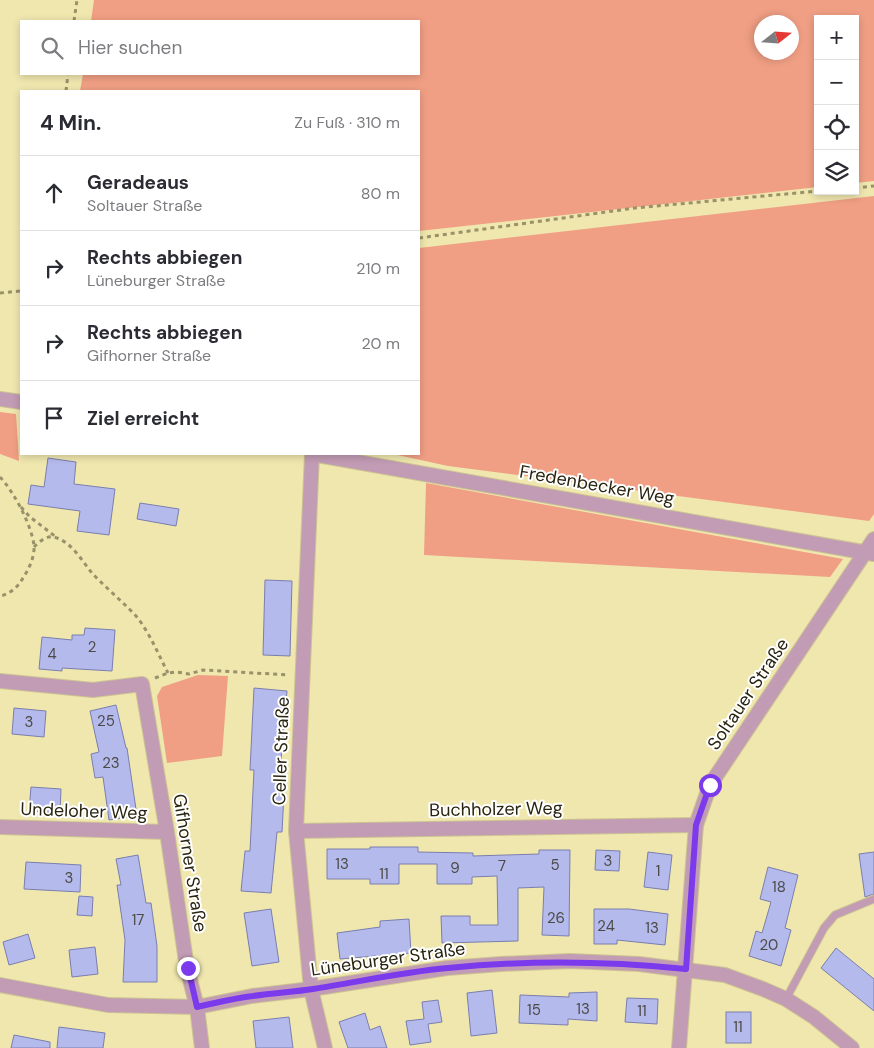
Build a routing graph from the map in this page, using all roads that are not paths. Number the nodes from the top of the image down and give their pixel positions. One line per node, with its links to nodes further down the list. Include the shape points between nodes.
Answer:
1 (0, 399): 2 (street)
2 (20, 402)
3 (312, 455): 10 (street, Celler Straße)
4 (318, 455): 6 (street, Fredenbecker Weg)
5 (874, 539): 6 (street, Soltauer Straße)
6 (869, 553): 8 (street, Soltauer Straße, via 710,785)
7 (0, 682): 11 (street, Gifhorner Straße, via 93,690 142,684)
8 (696, 825): 10 (street, Buchholzer Weg); 13 (street, Soltauer Straße)
9 (0, 827): 11 (street, Undeloher Weg)
10 (296, 831): 15 (street, Celler Straße)
11 (167, 832): 17 (street, Gifhorner Straße)
12 (874, 899): 16 (lane, via 835,915 824,928)
13 (686, 969): 15 (street, Lüneburger Straße, via 570,961 501,964 447,968); 16 (street, Lüneburger Straße, via 725,975); 20 (street, Soltauer Straße)
14 (0, 985): 17 (street, Lüneburger Straße, via 108,1005)
15 (311, 989): 17 (street, Lüneburger Straße); 19 (street, Celler Straße)
16 (786, 999): 21 (street, Lüneburger Straße)
17 (197, 1007): 18 (street, Gifhorner Straße)
18 (202, 1048)
19 (325, 1048)
20 (679, 1048)
21 (852, 1048)

